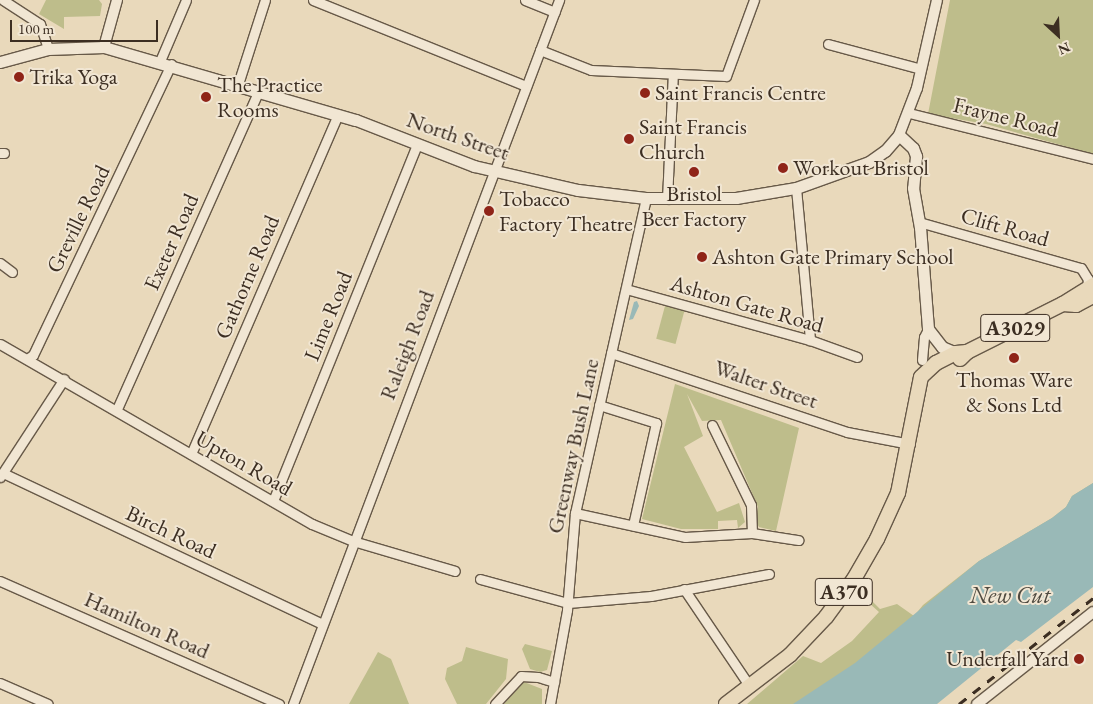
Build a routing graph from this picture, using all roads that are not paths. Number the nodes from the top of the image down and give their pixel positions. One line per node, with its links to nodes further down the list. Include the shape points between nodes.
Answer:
1 (3, 0): 13 (street, via 40,24)
2 (117, 0): 12 (street)
3 (186, 0): 16 (street, Greville Road)
4 (265, 0): 19 (street)
5 (313, 0): 20 (street)
6 (525, 0): 10 (street)
7 (559, 0): 10 (street, Raleigh Road)
8 (754, 0): 18 (street, via 726,76)
9 (938, 0): 17 (street)
10 (555, 12): 14 (street, Raleigh Road)
11 (828, 44): 17 (street)
12 (104, 47): 13 (main road, North Street); 16 (main road, North Street)
13 (48, 49): 15 (main road, North Street)
14 (540, 50): 18 (street, via 587,70); 20 (street, Raleigh Road)
15 (0, 62)
16 (166, 62): 19 (main road, North Street); 44 (street, Greville Road, via 33,355)
17 (920, 69): 23 (street)
18 (673, 74): 30 (street)
19 (238, 84): 21 (main road, North Street)
20 (526, 86): 27 (street, Raleigh Road)
21 (259, 90): 22 (main road, North Street); 48 (street, Exeter Road)
22 (338, 114): 25 (main road, North Street); 51 (street, Gathorne Road)
23 (909, 114): 24 (street); 26 (street, Frayne Road)
24 (899, 135): 28 (main road, North Street, via 885,151 868,162); 31 (main road, via 916,154 913,188)
25 (417, 145): 27 (main road, North Street); 53 (street, Lime Road)
26 (1093, 159)
27 (495, 171): 29 (main road, North Street, via 578,190); 58 (street, Raleigh Road)
28 (796, 188): 30 (main road, North Street, via 752,196); 39 (street)
29 (646, 198): 30 (main road, North Street); 36 (street, Greenway Bush Lane)
30 (667, 198)
31 (919, 222): 33 (street, Clift Road); 38 (main road)
32 (0, 263): 34 (street)
33 (1081, 268): 35 (street, Clift Road); 37 (street)
34 (12, 272)
35 (1093, 272)
36 (626, 289): 39 (street, Ashton Gate Road); 42 (street, Greenway Bush Lane)
37 (1091, 290): 41 (highway, A3029)
38 (928, 328): 41 (main road, via 942,347); 45 (street)
39 (810, 340): 43 (street, Ashton Gate Road)
40 (0, 344): 44 (street)
41 (962, 352): 50 (highway, A370, via 920,385)
42 (611, 353): 47 (street, Greenway Bush Lane); 50 (street, Walter Street, via 847,432)
43 (857, 357)
44 (27, 359): 46 (street, Upton Road)
45 (922, 360)
46 (64, 379): 48 (street, Upton Road); 52 (street)
47 (600, 405): 54 (street, Greenway Bush Lane); 55 (street, via 656,423)
48 (117, 409): 51 (street, Upton Road)
49 (712, 425): 56 (street, via 751,505)
50 (910, 444): 69 (highway, A370, via 898,493 877,540 854,579 826,617 790,655)
51 (191, 454): 53 (street, Upton Road)
52 (2, 476): 66 (street, Birch Road)
53 (273, 501): 58 (street, Upton Road, via 312,524)
54 (575, 512): 55 (street); 64 (street, Greenway Bush Lane)
55 (633, 524): 56 (street, via 689,537)
56 (752, 533): 57 (street)
57 (798, 540)
58 (353, 541): 59 (street, Upton Road); 66 (street, Raleigh Road)
59 (454, 571)
60 (769, 574): 63 (street)
61 (480, 579): 64 (street)
62 (0, 581): 71 (street, Hamilton Road)
63 (684, 589): 64 (street, via 651,596); 69 (street)
64 (568, 603): 67 (street, Greenway Bush Lane)
65 (1093, 612): 76 (street)
66 (322, 624): 72 (street, Raleigh Road)
67 (554, 682): 73 (street, via 522,676); 74 (street, Greenway Bush Lane)
68 (0, 683): 70 (street)
69 (750, 687): 75 (highway, A370)
70 (48, 704)
71 (279, 704)
72 (293, 704)
73 (495, 704)
74 (550, 704)
75 (726, 704)
76 (977, 704)

